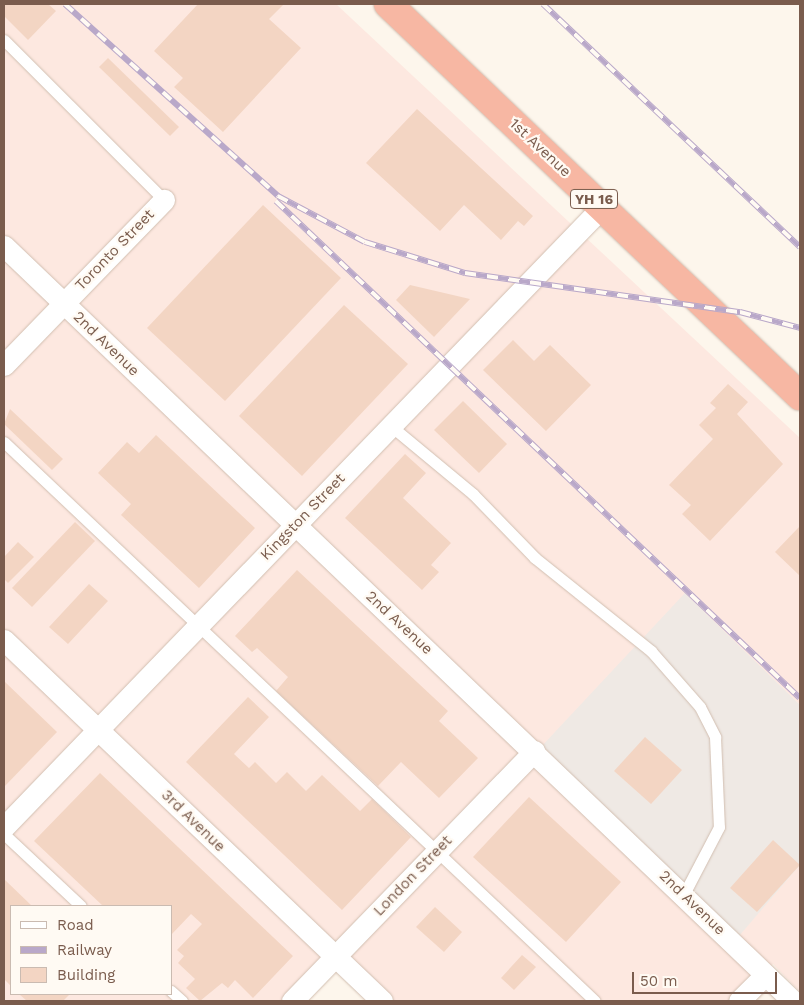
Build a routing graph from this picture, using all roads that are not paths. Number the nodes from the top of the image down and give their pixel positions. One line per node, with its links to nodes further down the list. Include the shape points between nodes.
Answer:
1 (388, 4): 4 (highway, 1st Avenue / YH 16)
2 (4, 40): 3 (lane)
3 (164, 200): 6 (street, Toronto Street)
4 (602, 206): 8 (highway, 1st Avenue / YH 16); 9 (street, Kingston Street)
5 (4, 246): 6 (street, 2nd Avenue)
6 (63, 303): 7 (street, Toronto Street); 11 (street, 2nd Avenue)
7 (4, 365)
8 (800, 396)
9 (391, 426): 11 (street, Kingston Street); 19 (lane, via 473,494 535,558 651,651 700,707 715,737 719,827)
10 (4, 442): 12 (lane)
11 (295, 525): 12 (street, Kingston Street); 15 (street, 2nd Avenue)
12 (196, 628): 14 (street, Kingston Street); 18 (lane)
13 (4, 640): 14 (street, 3rd Avenue)
14 (97, 730): 16 (street, Kingston Street); 21 (street, 3rd Avenue)
15 (534, 751): 18 (street, London Street); 19 (street, 2nd Avenue)
16 (4, 827)
17 (4, 834): 20 (lane)
18 (436, 852): 21 (street, London Street); 27 (lane)
19 (684, 894): 22 (street, 2nd Avenue)
20 (80, 905)
21 (335, 956): 25 (street, London Street); 26 (street, 3rd Avenue)
22 (765, 975): 28 (street); 29 (street, 2nd Avenue)
23 (172, 992): 24 (lane)
24 (182, 1001)
25 (292, 1001)
26 (382, 1001)
27 (595, 1001)
28 (739, 1001)
29 (793, 1001)

